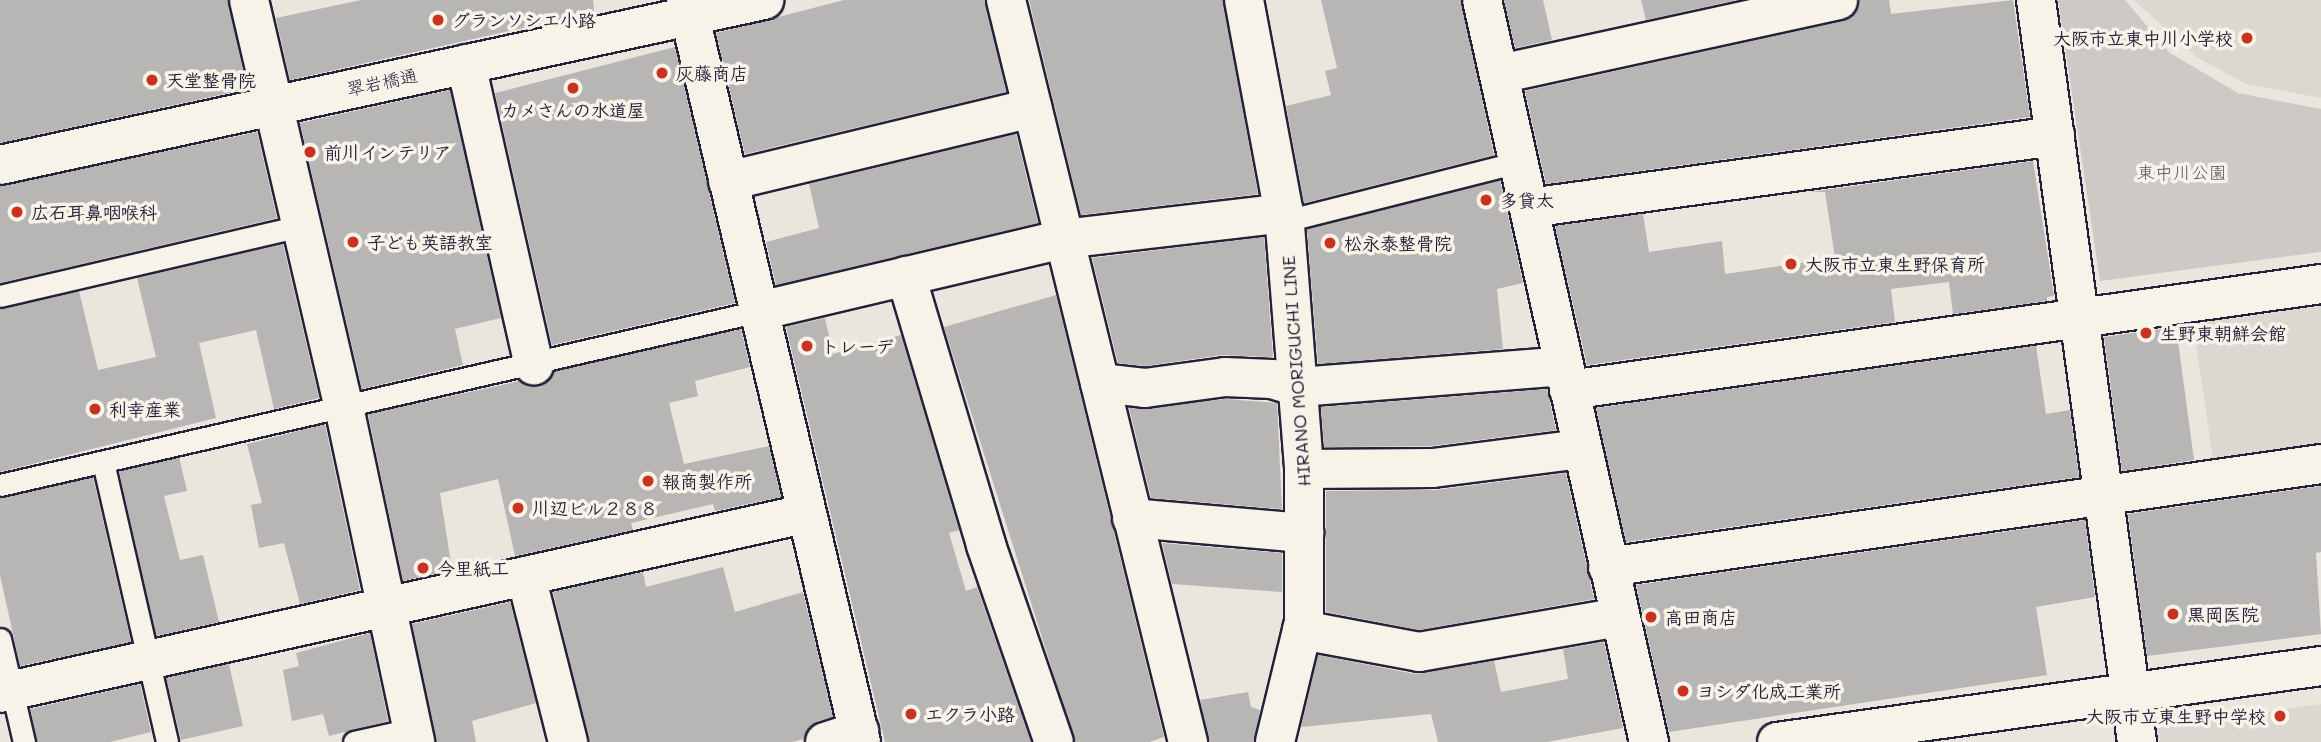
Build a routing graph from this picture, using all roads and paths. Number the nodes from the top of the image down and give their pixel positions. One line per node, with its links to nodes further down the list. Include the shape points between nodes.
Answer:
1 (249, 0): 11 (street)
2 (764, 0): 8 (street, 翠岩橋通)
3 (1006, 0): 12 (street)
4 (1244, 0): 18 (street, HIRANO MORIGUCHI LINE)
5 (1482, 0): 10 (street)
6 (1838, 0): 10 (street)
7 (2036, 0): 13 (street)
8 (688, 8): 9 (street, 翠岩橋通); 16 (street)
9 (466, 64): 11 (street, 翠岩橋通); 26 (street)
10 (1500, 74): 14 (street)
11 (273, 104): 15 (street, 翠岩橋通); 19 (street)
12 (1032, 108): 16 (street); 20 (street)
13 (2054, 136): 17 (street); 25 (street)
14 (1519, 162): 17 (street); 18 (lane)
15 (0, 165)
16 (728, 181): 24 (street)
17 (1529, 208): 27 (street)
18 (1284, 217): 20 (street); 29 (street, HIRANO MORIGUCHI LINE)
19 (301, 226): 23 (lane); 30 (street)
20 (1064, 239): 21 (street); 28 (street)
21 (906, 276): 24 (street); 56 (street, via 986,545)
22 (2321, 284): 25 (street)
23 (0, 296)
24 (759, 311): 26 (lane); 37 (street)
25 (2080, 319): 27 (street); 36 (street)
26 (534, 365): 30 (lane)
27 (1567, 378): 29 (street); 31 (street)
28 (1100, 383): 29 (street, via 1145,387 1225,377 1272,379); 38 (street)
29 (1299, 387): 34 (street, HIRANO MORIGUCHI LINE)
30 (344, 407): 32 (lane); 42 (street)
31 (1582, 449): 34 (street, via 1433,468); 40 (street)
32 (103, 461): 35 (lane); 46 (lane)
33 (2321, 464): 36 (street)
34 (1304, 469): 39 (street, HIRANO MORIGUCHI LINE)
35 (0, 485)
36 (2104, 493): 40 (street); 49 (street)
37 (804, 514): 41 (street); 51 (street)
38 (1132, 518): 39 (street); 57 (street)
39 (1304, 533): 44 (street, HIRANO MORIGUCHI LINE)
40 (1608, 567): 43 (street)
41 (526, 576): 42 (street); 55 (street)
42 (387, 608): 46 (street); 50 (street)
43 (1619, 617): 44 (street, via 1419,652); 59 (street)
44 (1302, 630): 58 (street, HIRANO MORIGUCHI LINE)
45 (0, 639): 48 (lane)
46 (149, 659): 48 (street); 53 (lane)
47 (2321, 666): 49 (street)
48 (6, 692): 52 (lane)
49 (2130, 695): 60 (street); 61 (street)
50 (414, 735): 54 (lane)
51 (848, 738)
52 (24, 742)
53 (167, 742)
54 (355, 742)
55 (568, 742)
56 (1054, 742)
57 (1188, 742)
58 (1275, 742)
59 (1649, 742)
60 (1777, 742)
61 (2137, 742)

